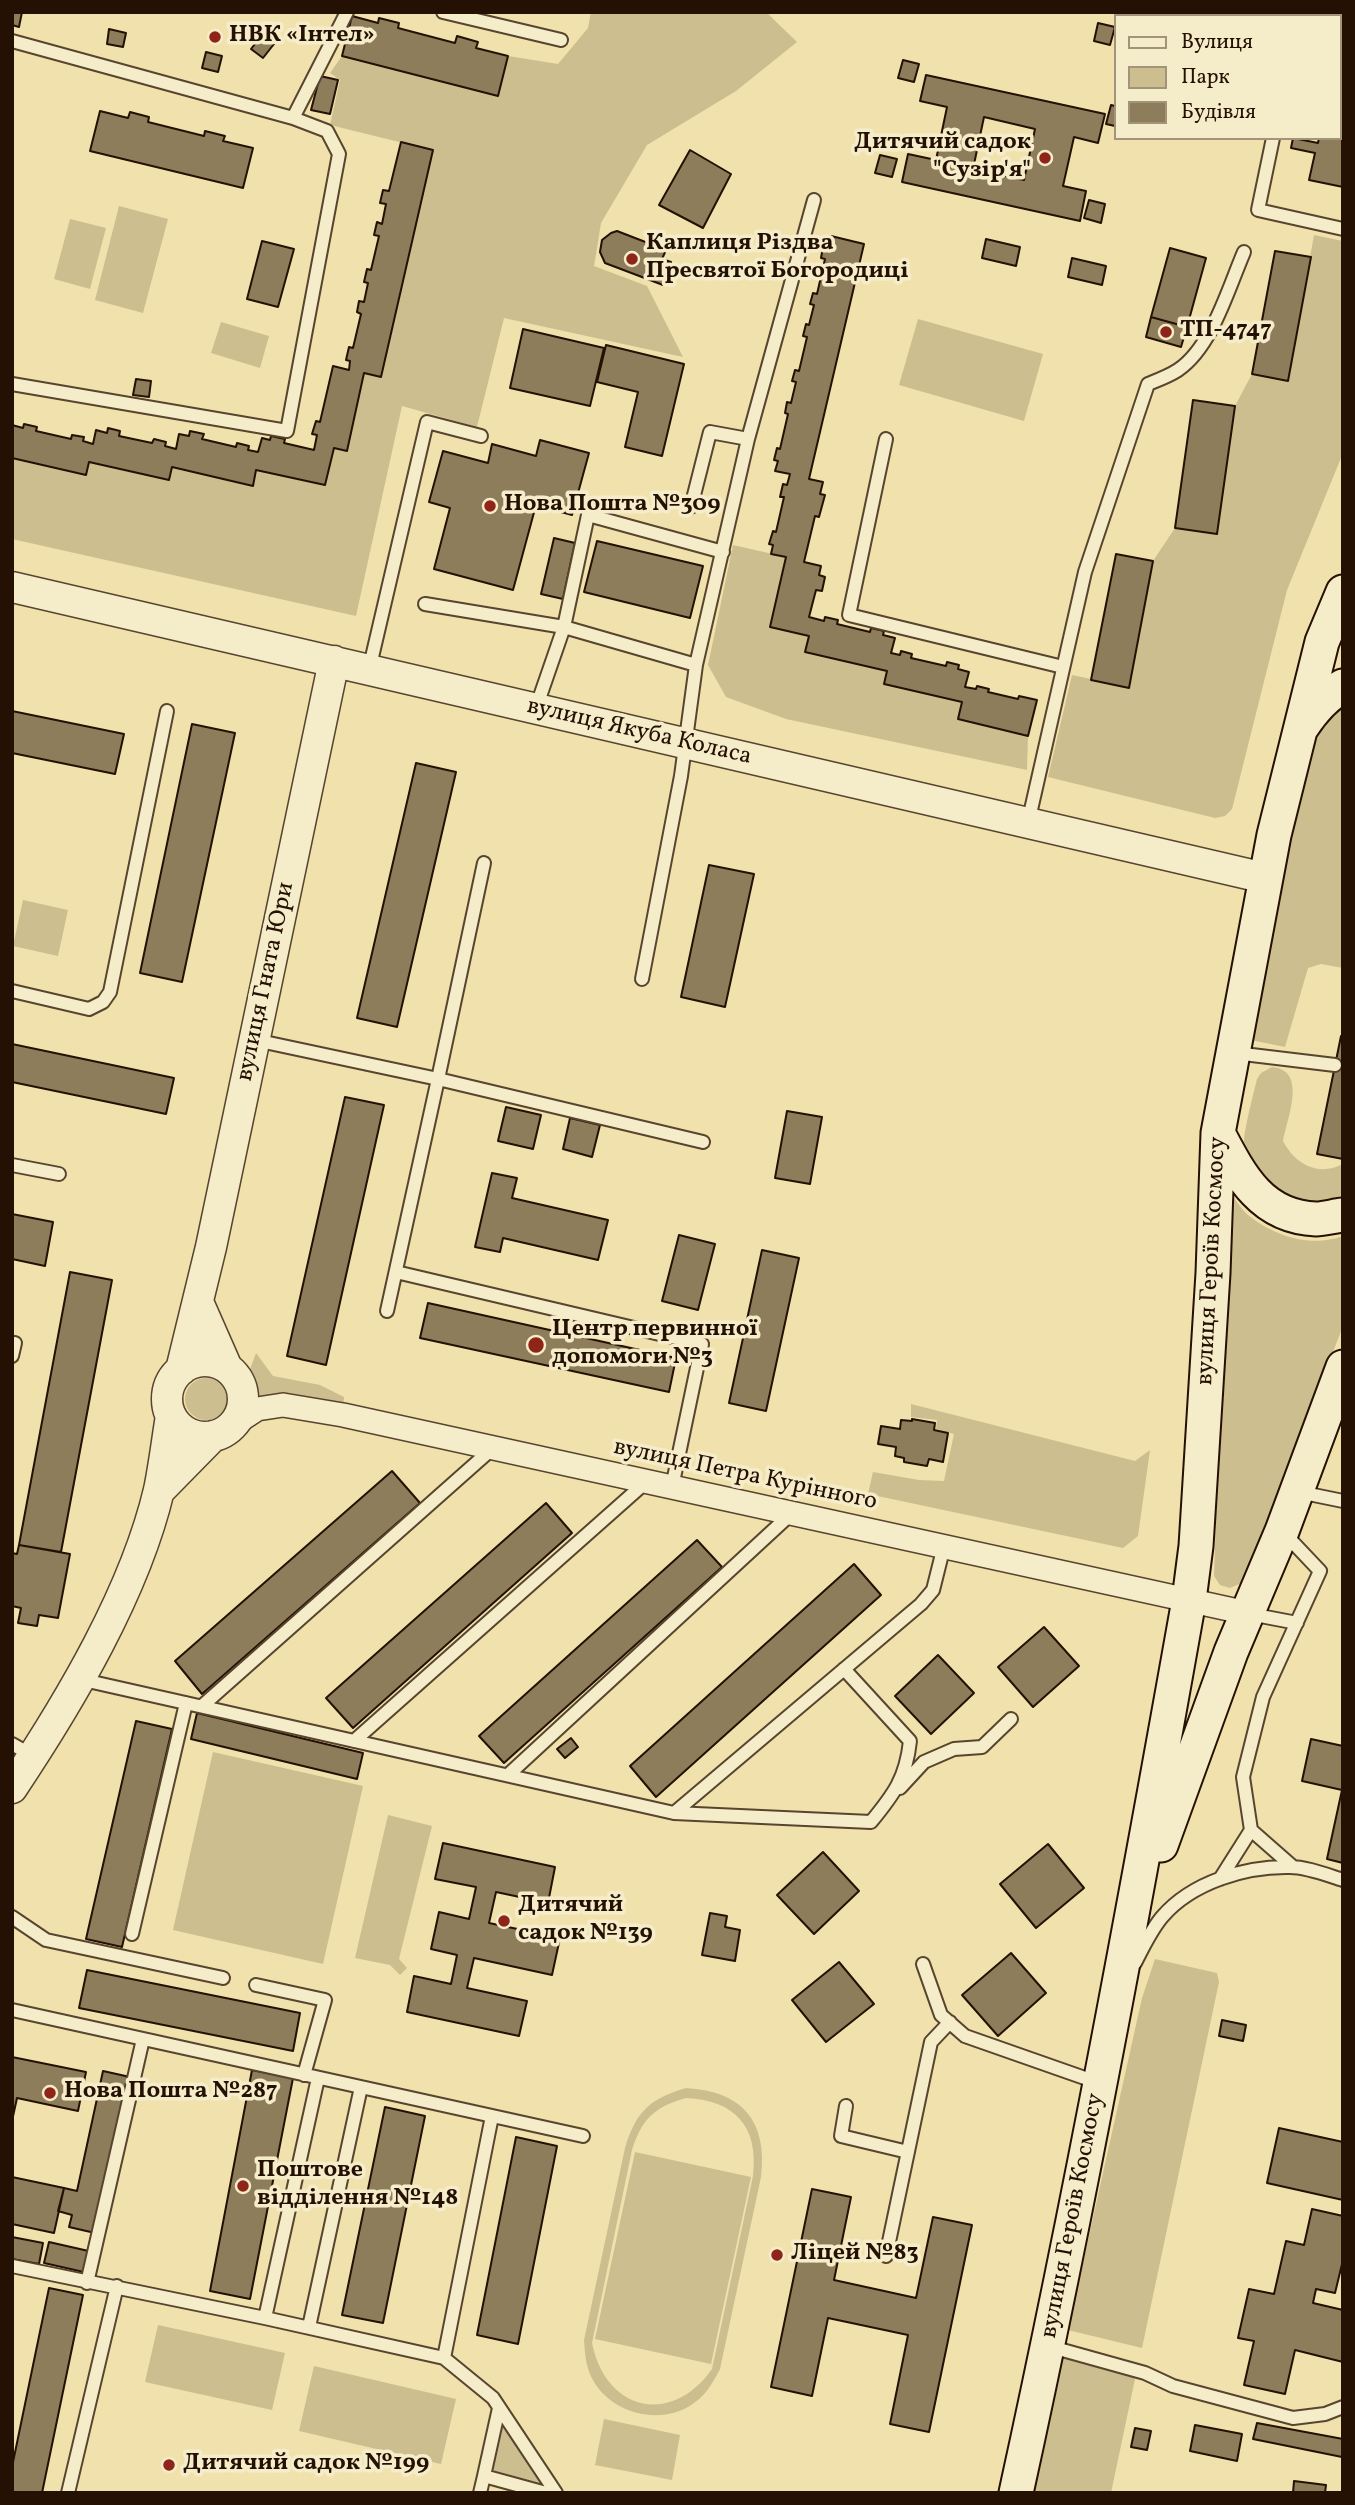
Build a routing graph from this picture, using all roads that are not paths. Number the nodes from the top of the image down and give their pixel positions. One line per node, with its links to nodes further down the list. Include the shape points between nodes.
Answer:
1 (347, 12): 5 (lane)
2 (451, 13): 3 (lane)
3 (561, 40)
4 (12, 41): 5 (lane)
5 (293, 118): 10 (lane, via 327,131 339,154 287,431)
6 (1273, 140): 8 (lane, via 1258,210)
7 (814, 201): 12 (lane)
8 (1343, 229)
9 (1244, 252): 22 (lane, via 1206,340 1177,371 1149,384 1089,560)
10 (12, 384)
11 (481, 436): 23 (lane, via 427,422)
12 (748, 439): 14 (lane, via 710,432); 15 (lane)
13 (886, 439): 22 (lane, via 849,615)
14 (691, 507)
15 (723, 552): 19 (lane, via 588,515); 21 (lane)
16 (12, 587): 20 (street, вулиця Якуба Коласа)
17 (1343, 592): 27 (main road, вулиця Героїв Космосу, via 1322,642)
18 (425, 604): 19 (lane)
19 (564, 627): 21 (lane); 25 (lane)
20 (334, 661): 23 (street, вулиця Якуба Коласа); 34 (street, вулиця Гната Юри)
21 (696, 665): 28 (lane)
22 (1063, 667): 29 (lane)
23 (369, 670): 25 (street, вулиця Якуба Коласа)
24 (1343, 686): 27 (main road, via 1324,699)
25 (535, 709): 28 (street, вулиця Якуба Коласа)
26 (167, 711): 33 (lane, via 110,992 89,1009)
27 (1300, 732): 31 (main road, вулиця Героїв Космосу)
28 (686, 744): 29 (street, вулиця Якуба Коласа); 32 (lane)
29 (1028, 823): 31 (street, вулиця Якуба Коласа)
30 (484, 863): 37 (lane)
31 (1265, 878): 35 (main road, вулиця Героїв Космосу)
32 (642, 979)
33 (12, 991)
34 (255, 1040): 37 (lane); 44 (street, вулиця Гната Юри)
35 (1233, 1052): 36 (lane); 38 (main road, вулиця Героїв Космосу)
36 (1335, 1065)
37 (438, 1079): 39 (lane); 43 (lane)
38 (1218, 1133): 42 (main road, via 1256,1195 1283,1212 1316,1219); 60 (main road, вулиця Героїв Космосу, via 1213,1273)
39 (703, 1142)
40 (12, 1165): 41 (lane)
41 (58, 1174)
42 (1343, 1215)
43 (396, 1272): 45 (lane); 53 (lane, via 702,1344)
44 (198, 1302): 47 (street); 48 (street, вулиця Гната Юри)
45 (387, 1311)
46 (1343, 1367): 55 (main road, вулиця Героїв Космосу)
47 (227, 1368): 48 (street, via 204,1361); 50 (street, via 236,1377 243,1401 240,1413)
48 (181, 1370): 49 (street, via 168,1391)
49 (171, 1416): 50 (street, via 189,1433 201,1436); 54 (street)
50 (224, 1430): 51 (street, вулиця Петра Курінного, via 257,1409 283,1405); 54 (street)
51 (493, 1448): 52 (street, вулиця Петра Курінного); 66 (lane)
52 (646, 1482): 53 (street, вулиця Петра Курінного); 68 (lane)
53 (672, 1487): 57 (street, вулиця Петра Курінного)
54 (159, 1491): 64 (street, via 127,1583)
55 (1296, 1491): 56 (lane); 58 (main road, вулиця Героїв Космосу)
56 (1343, 1501)
57 (792, 1513): 59 (street, вулиця Петра Курінного); 70 (lane)
58 (1282, 1531): 61 (main road, вулиця Героїв Космосу); 62 (lane, via 1320,1571)
59 (944, 1546): 60 (street, вулиця Петра Курінного); 63 (lane, via 933,1590)
60 (1189, 1600): 61 (street, вулиця Петра Курінного); 80 (main road, вулиця Героїв Космосу)
61 (1247, 1613): 62 (lane); 80 (main road, вулиця Героїв Космосу)
62 (1297, 1623): 74 (lane, via 1263,1697 1243,1777)
63 (844, 1669): 72 (lane, via 910,1741 907,1764); 73 (lane)
64 (79, 1679): 65 (lane); 69 (street)
65 (186, 1703): 66 (lane); 79 (lane)
66 (202, 1706): 68 (lane)
67 (1011, 1718): 72 (lane, via 982,1747 954,1749 923,1762)
68 (354, 1741): 70 (lane)
69 (23, 1750): 71 (street)
70 (508, 1775): 73 (lane)
71 (12, 1788)
72 (893, 1796): 73 (lane, via 870,1822)
73 (674, 1813)
74 (1251, 1830): 75 (lane); 76 (lane)
75 (1293, 1866): 76 (lane); 77 (lane)
76 (1220, 1879): 84 (lane, via 1179,1901 1163,1916)
77 (1343, 1880)
78 (12, 1917): 82 (lane, via 46,1940)
79 (132, 1934)
80 (1128, 1939): 84 (main road, вулиця Героїв Космосу)
81 (923, 1964): 86 (lane, via 942,2015)
82 (223, 1978)
83 (256, 1985): 88 (lane, via 324,2000)
84 (1119, 1991): 90 (main road, вулиця Героїв Космосу)
85 (12, 2010): 87 (lane)
86 (950, 2022): 90 (lane, via 965,2036); 95 (lane, via 931,2042)
87 (143, 2039): 88 (lane); 98 (lane)
88 (304, 2075): 89 (lane)
89 (318, 2078): 91 (lane); 100 (lane)
90 (1100, 2083): 102 (main road, вулиця Героїв Космосу)
91 (361, 2087): 93 (lane); 101 (lane)
92 (846, 2106): 95 (lane, via 841,2136)
93 (492, 2116): 94 (lane); 103 (lane)
94 (583, 2136)
95 (908, 2152): 96 (lane)
96 (886, 2256)
97 (12, 2266): 98 (lane)
98 (88, 2283): 99 (lane)
99 (117, 2286): 100 (lane); 107 (lane)
100 (265, 2318): 101 (lane)
101 (309, 2328): 103 (lane)
102 (1048, 2346): 104 (lane, via 1293,2418); 111 (main road, вулиця Героїв Космосу)
103 (444, 2358): 105 (lane)
104 (1343, 2407)
105 (499, 2408): 106 (lane); 110 (lane)
106 (484, 2476): 108 (lane); 109 (lane)
107 (68, 2493)
108 (480, 2493)
109 (546, 2493)
110 (556, 2493)
111 (1016, 2493)

